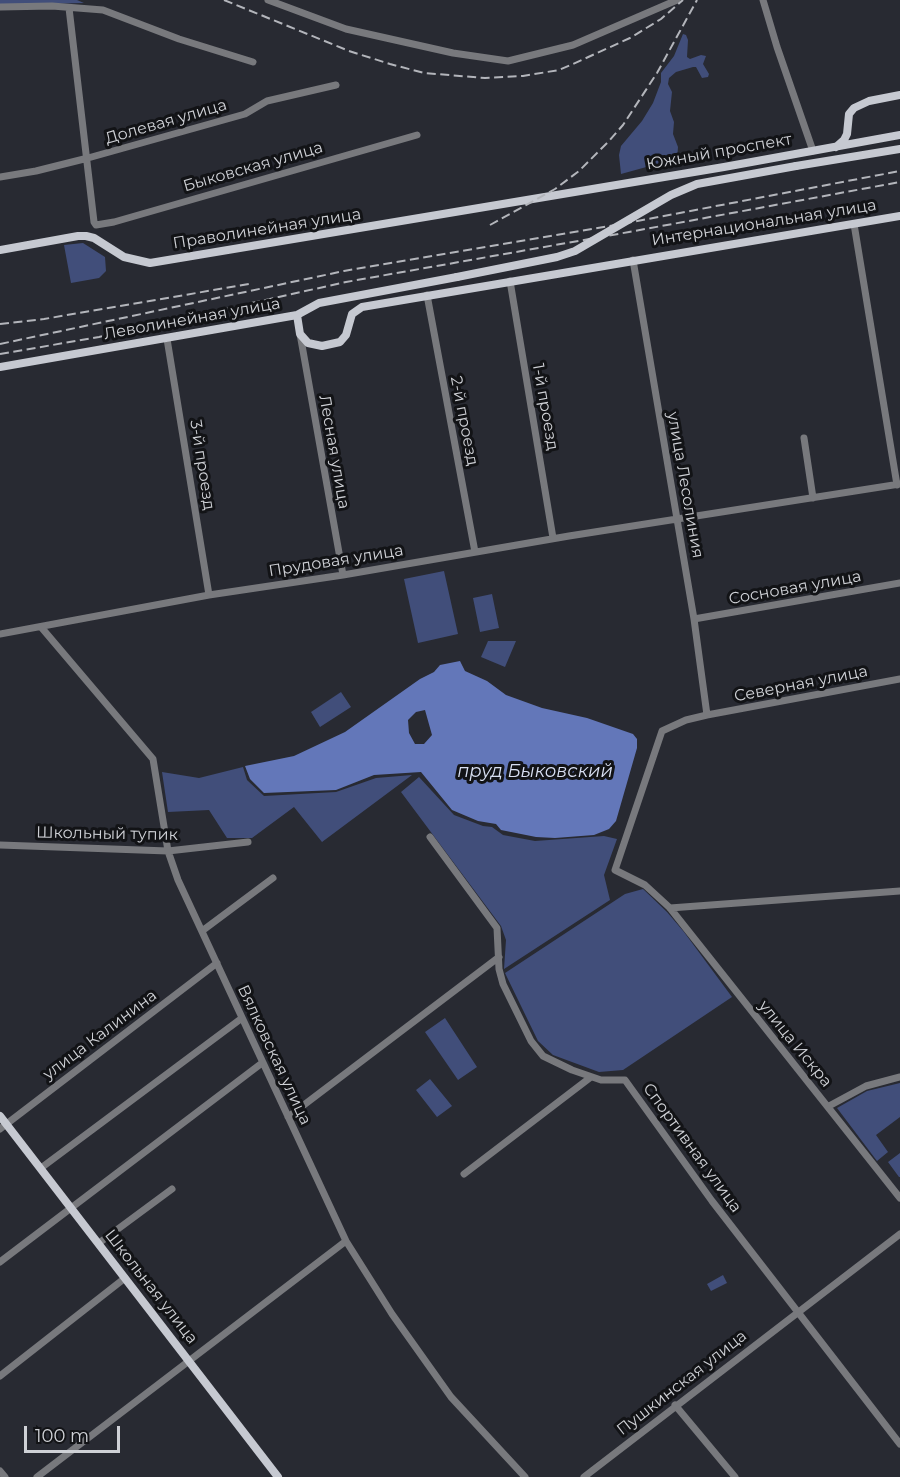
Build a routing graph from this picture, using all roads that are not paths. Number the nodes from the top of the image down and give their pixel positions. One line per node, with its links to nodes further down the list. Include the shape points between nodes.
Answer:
1 (268, 0): 2 (street, via 345,29 508,61 573,45)
2 (677, 0)
3 (763, 0): 15 (street)
4 (0, 7): 5 (street)
5 (69, 8): 6 (street, via 103,10); 16 (street)
6 (253, 62)
7 (336, 85): 16 (street, Долевая улица, via 267,101 245,114)
8 (900, 95): 9 (main road, via 860,104 849,114)
9 (847, 128): 12 (main road); 13 (main road, via 844,140)
10 (417, 135): 16 (street, Быковская улица, via 96,225)
11 (900, 135): 12 (main road, Южный проспект)
12 (865, 142): 13 (main road, Южный проспект)
13 (836, 147): 15 (main road, Южный проспект)
14 (900, 149): 25 (main road, bridge, via 697,184 557,258 319,303)
15 (813, 151): 18 (main road, Южный проспект)
16 (88, 158): 17 (street, Долевая улица)
17 (0, 177)
18 (543, 197): 21 (main road, Праволинейная улица, via 150,263 124,257 86,236)
19 (900, 216): 20 (main road, Интернациональная улица)
20 (854, 224): 22 (main road, Интернациональная улица); 30 (street)
21 (0, 250)
22 (633, 260): 23 (main road); 32 (street, улица Лесолиния)
23 (510, 281): 24 (main road); 33 (street, 1-й проезд)
24 (427, 295): 26 (main road, via 357,309 340,342 314,345); 34 (street, 2-й проезд)
25 (297, 315): 26 (main road, Леволинейная улица); 27 (main road, Леволинейная улица)
26 (300, 334): 35 (street, Лесная улица)
27 (167, 339): 28 (main road, Леволинейная улица); 37 (street, 3-й проезд)
28 (0, 367)
29 (804, 438): 31 (street)
30 (899, 484): 31 (street, Прудовая улица)
31 (813, 498): 32 (street, Прудовая улица)
32 (678, 520): 33 (street, Прудовая улица); 38 (street, улица Лесолиния)
33 (553, 538): 34 (street, Прудовая улица)
34 (475, 552): 35 (street, Прудовая улица)
35 (343, 575): 37 (street, Прудовая улица)
36 (900, 583): 38 (street, Сосновая улица)
37 (209, 595): 39 (street, Прудовая улица)
38 (694, 620): 42 (street, улица Лесолиния)
39 (41, 627): 40 (street, Прудовая улица); 46 (street, Вялковская улица, via 153,759)
40 (0, 634)
41 (900, 679): 42 (street, Северная улица)
42 (707, 715): 49 (street, Северная улица, via 662,731 615,870 645,885)
43 (430, 837): 51 (street, Спортивная улица, via 497,928)
44 (248, 842): 46 (street, Школьный тупик)
45 (0, 845): 46 (street, Школьный тупик)
46 (168, 851): 50 (street, Вялковская улица)
47 (273, 878): 50 (street)
48 (900, 891): 49 (street)
49 (670, 908): 57 (street, улица Искра)
50 (202, 931): 52 (street, Вялковская улица)
51 (499, 957): 55 (street, Спортивная улица, via 503,984 531,1041 543,1056); 59 (street)
52 (217, 963): 53 (street, Вялковская улица); 60 (street, улица Калинина)
53 (242, 1018): 54 (street, Вялковская улица); 61 (street)
54 (262, 1063): 59 (street, Вялковская улица); 65 (street)
55 (591, 1077): 62 (street); 71 (street, Спортивная улица, via 625,1080)
56 (900, 1077): 57 (street, via 866,1086)
57 (829, 1106): 64 (street, улица Искра)
58 (0, 1116): 60 (main road, Школьная улица)
59 (288, 1117): 67 (street, Вялковская улица)
60 (3, 1127): 61 (main road, Школьная улица)
61 (40, 1168): 65 (main road, Школьная улица)
62 (465, 1174)
63 (172, 1189): 68 (street)
64 (900, 1197)
65 (71, 1208): 68 (main road, Школьная улица); 69 (street)
66 (900, 1234): 71 (street, Пушкинская улица)
67 (346, 1241): 72 (street); 80 (street, Вялковская улица, via 451,1397)
68 (99, 1243): 70 (main road, Школьная улица)
69 (0, 1262)
70 (126, 1278): 72 (main road, Школьная улица); 73 (street)
71 (798, 1312): 74 (street, Пушкинская улица); 75 (street, Спортивная улица)
72 (190, 1361): 78 (street); 79 (main road, Школьная улица)
73 (0, 1376)
74 (675, 1405): 81 (street, Пушкинская улица); 82 (street)
75 (900, 1444)
76 (0, 1471): 77 (street)
77 (5, 1477)
78 (37, 1477)
79 (278, 1477)
80 (525, 1477)
81 (584, 1477)
82 (735, 1477)

